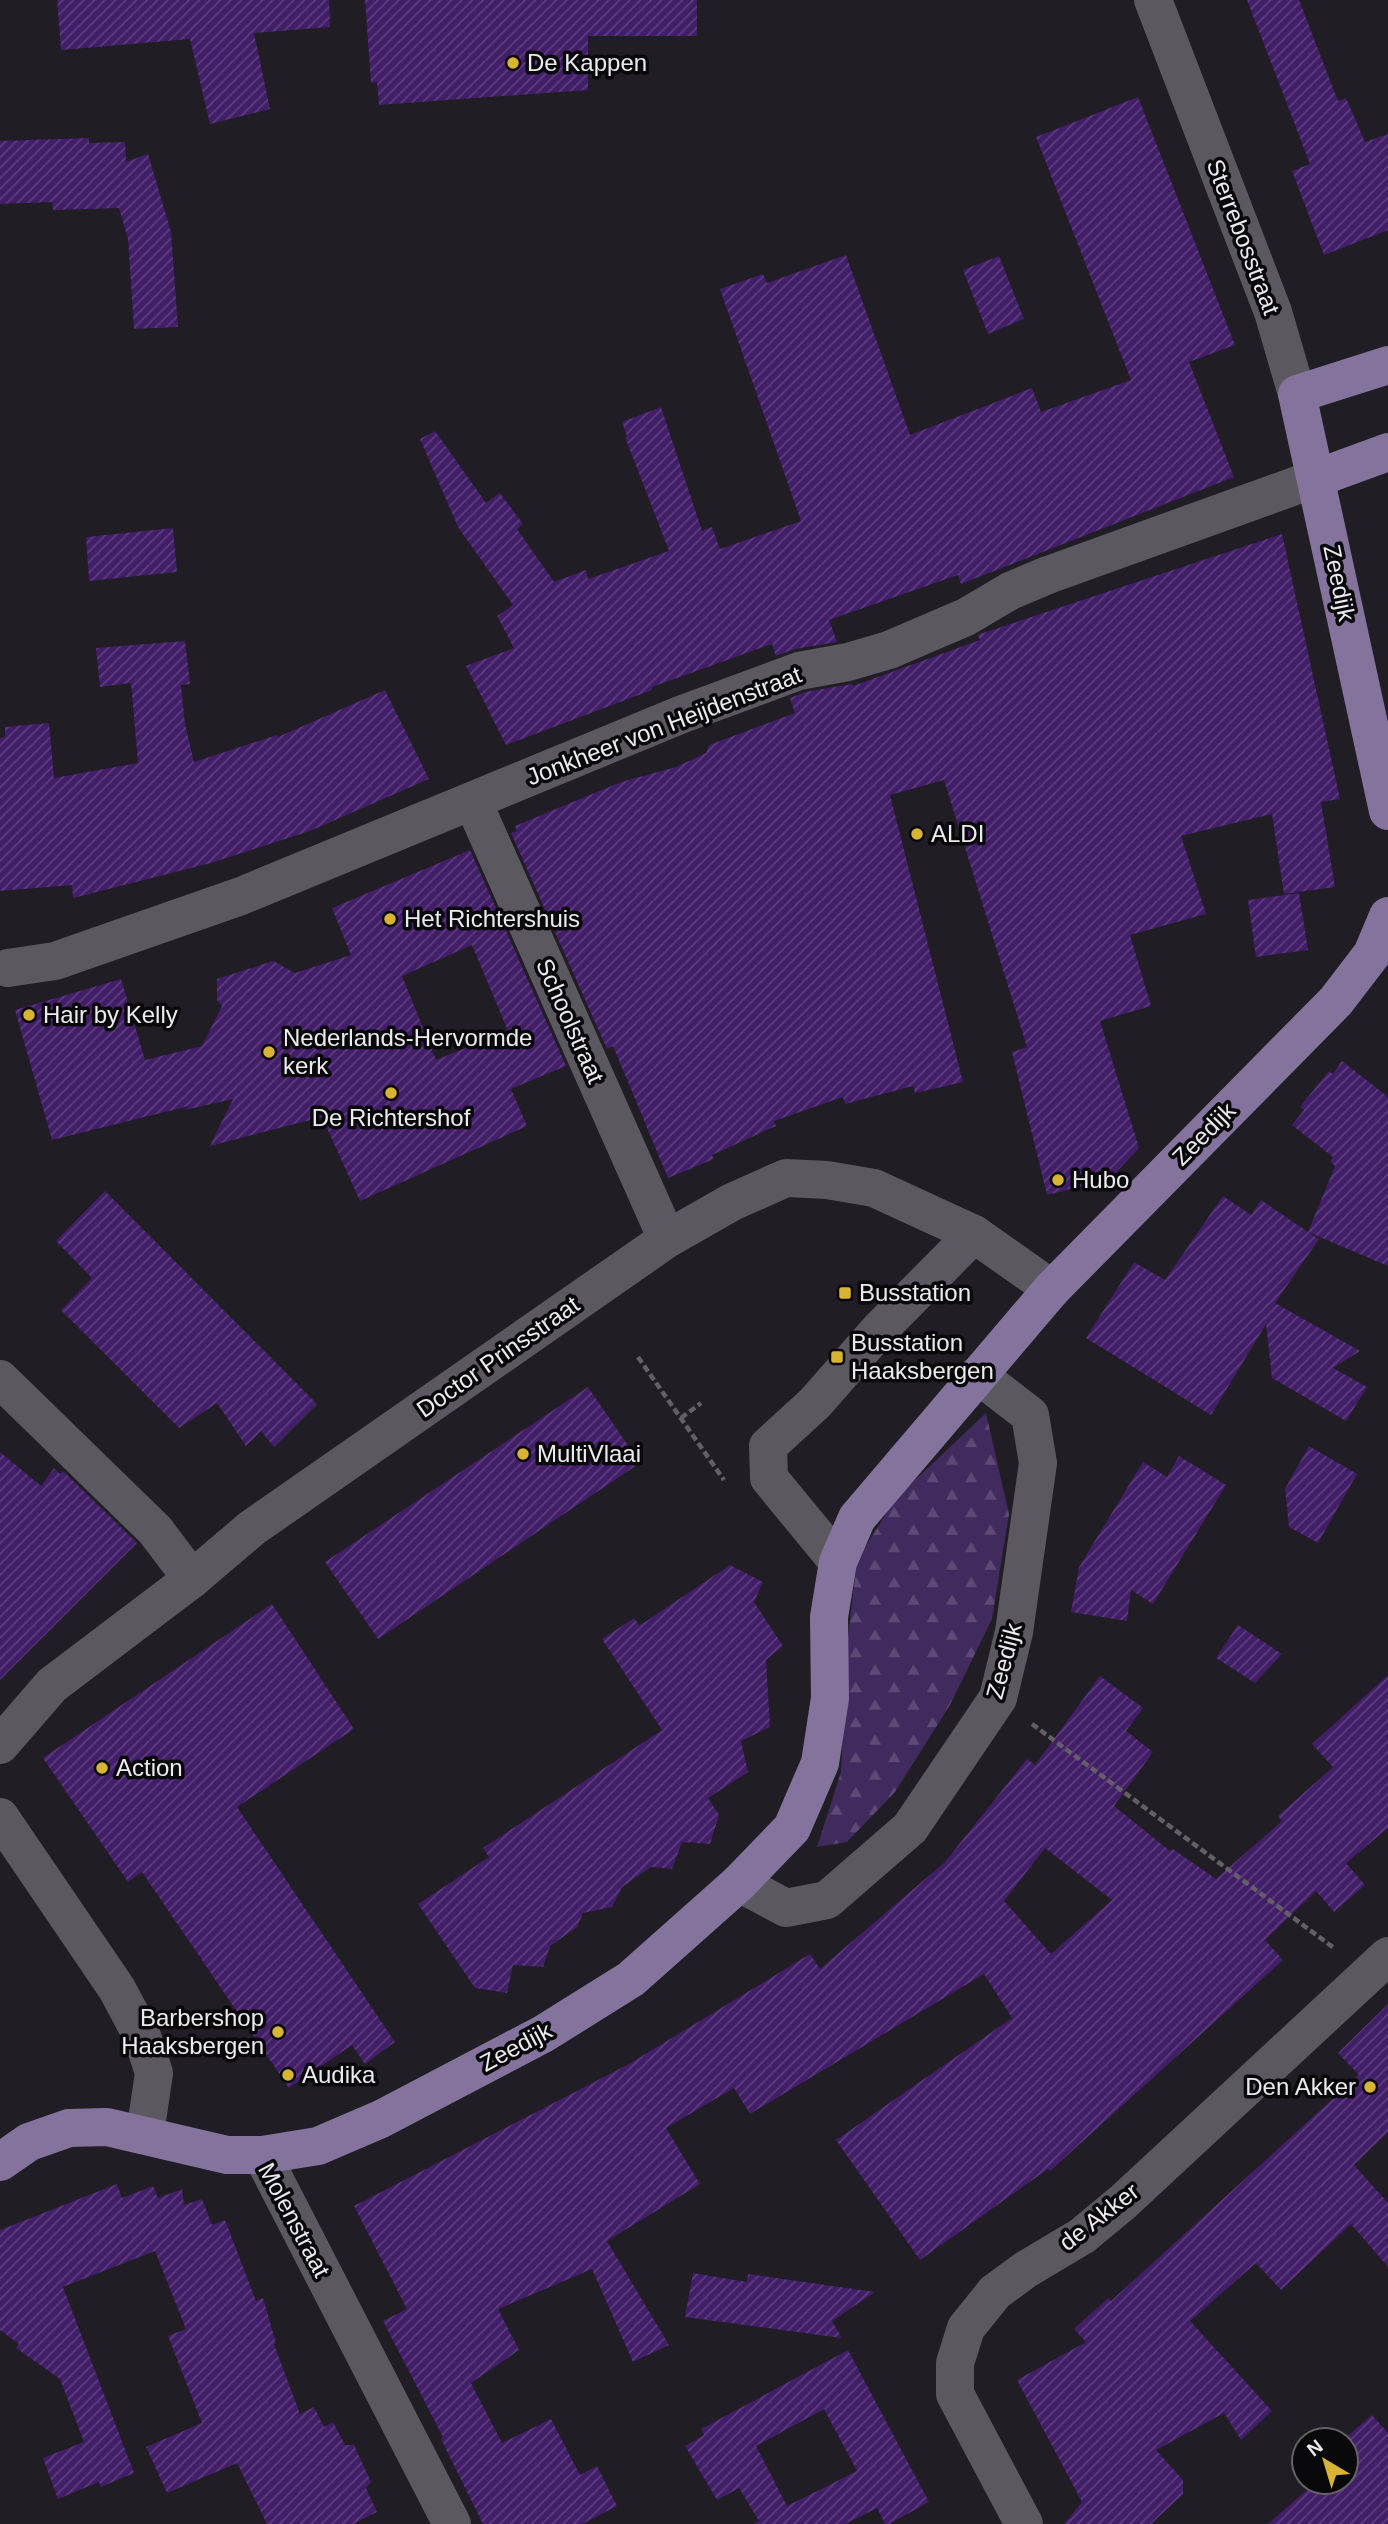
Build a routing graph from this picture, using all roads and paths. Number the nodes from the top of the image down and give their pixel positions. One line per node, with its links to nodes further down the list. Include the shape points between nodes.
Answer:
1 (1153, 0): 3 (street, Sterrebosstraat, via 1273,312)
2 (1388, 365): 3 (main road)
3 (1297, 394): 5 (main road, Sterrebosstraat)
4 (1388, 452): 5 (main road)
5 (1317, 478): 6 (street, Jonkheer von Heijdenstraat, via 1048,575 889,650 799,671); 7 (main road, Zeedijk)
6 (472, 802): 10 (street, Jonkheer von Heijdenstraat, via 241,896 55,961); 12 (street, Schoolstraat)
7 (1388, 811)
8 (1388, 916): 9 (main road, Zeedijk)
9 (1380, 961): 13 (main road, Zeedijk)
10 (3, 968)
11 (974, 1234): 12 (street, Doctor Prinsstraat, via 874,1188 786,1178); 13 (street, Doctor Prinsstraat); 19 (street, via 768,1447)
12 (667, 1239): 21 (street, Doctor Prinsstraat, via 252,1528)
13 (1052, 1289): 15 (main road, Zeedijk)
14 (638, 1357): 18 (path)
15 (978, 1375): 20 (main road, Zeedijk, via 857,1518); 22 (street, Zeedijk, via 1030,1415 1038,1464 1014,1632)
16 (0, 1379): 21 (street, via 155,1530)
17 (701, 1403): 18 (path)
18 (681, 1418): 19 (path, via 739,1501)
19 (769, 1478): 20 (street)
20 (838, 1562): 25 (main road, Zeedijk, via 829,1617 830,1698 820,1763 792,1828)
21 (192, 1579): 23 (street, Doctor Prinsstraat, via 52,1685)
22 (998, 1698): 25 (street, Zeedijk, via 910,1828 827,1900 786,1908); 26 (path)
23 (0, 1745)
24 (0, 1817): 27 (street, via 117,1990 142,2036 154,2073)
25 (739, 1883): 28 (main road, Zeedijk, via 631,1979 543,2034 381,2119 318,2146)
26 (1378, 1965): 31 (street, de Akker, via 1123,2202 1082,2236 995,2292 966,2328 955,2363 955,2394)
27 (145, 2134): 28 (main road, Molenstraat, via 227,2155); 29 (main road, Molenstraat, via 107,2127 69,2128 29,2143)
28 (262, 2155): 30 (street, Molenstraat)
29 (0, 2162)
30 (452, 2524)
31 (1024, 2524)

